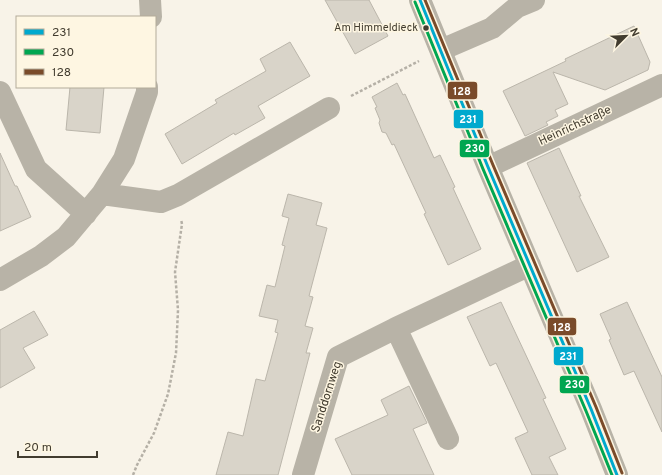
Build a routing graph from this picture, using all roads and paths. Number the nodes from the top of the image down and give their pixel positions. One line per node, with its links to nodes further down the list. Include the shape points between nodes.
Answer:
1 (150, 0): 4 (street)
2 (420, 0): 5 (street)
3 (534, 0): 5 (street, via 517,7 492,28)
4 (152, 16)
5 (441, 50): 9 (path); 10 (street)
6 (662, 85): 10 (street, Heinrichstraße)
7 (147, 88): 11 (street, via 124,159)
8 (0, 92): 13 (street, via 36,170)
9 (329, 108): 12 (street)
10 (488, 166): 14 (street)
11 (102, 194): 12 (street, via 162,202); 13 (street)
12 (178, 195): 18 (path, via 182,224 175,272 178,310 176,353 168,394 154,433)
13 (86, 214): 15 (street, via 66,237 41,256)
14 (530, 265): 16 (street, Sanddornweg); 20 (street)
15 (0, 280)
16 (396, 328): 17 (street); 19 (street, Sanddornweg, via 338,357)
17 (448, 439)
18 (133, 475)
19 (303, 475)
20 (617, 475)

